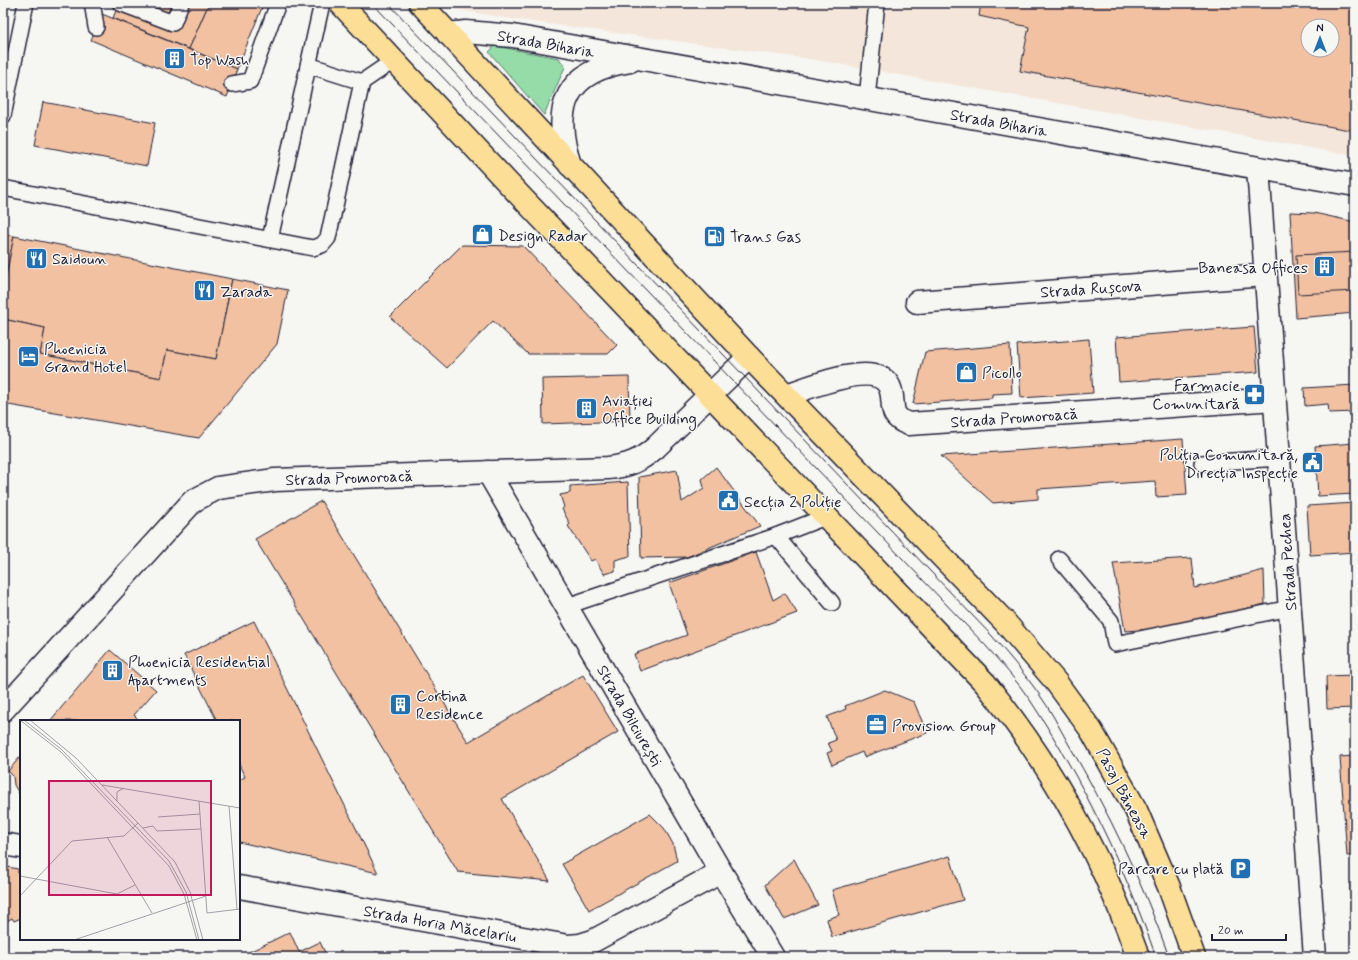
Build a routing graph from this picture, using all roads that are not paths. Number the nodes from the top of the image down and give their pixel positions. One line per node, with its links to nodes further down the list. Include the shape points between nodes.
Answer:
1 (26, 3): 18 (lane)
2 (94, 3): 10 (lane)
3 (120, 3): 4 (lane, via 173,23)
4 (182, 3)
5 (278, 3): 16 (lane, via 250,81)
6 (322, 3): 14 (lane)
7 (340, 3): 13 (main road)
8 (420, 3): 11 (main road, Pasaj Băneasa)
9 (877, 3): 17 (lane)
10 (96, 28)
11 (448, 34): 12 (street, Strada Biharia, via 487,33); 19 (main road, Pasaj Băneasa)
12 (643, 59): 17 (street, Strada Biharia); 19 (street, Strada Biharia, via 600,68 576,84 564,106 561,125)
13 (393, 61): 15 (lane); 27 (main road)
14 (308, 65): 15 (lane); 23 (lane)
15 (362, 82): 23 (lane, via 328,238 322,245 314,248)
16 (232, 84)
17 (867, 98): 20 (street, Strada Biharia)
18 (3, 116)
19 (570, 165): 26 (main road, Pasaj Băneasa)
20 (1258, 168): 21 (street, Strada Biharia); 24 (street, Strada Pechea)
21 (1355, 185)
22 (3, 188): 23 (lane)
23 (270, 239)
24 (1266, 275): 25 (street, Strada Rușcova); 29 (street, Strada Pechea)
25 (917, 302)
26 (749, 357): 27 (street, Strada Promoroacă); 28 (main road, Pasaj Băneasa)
27 (708, 395): 32 (street, Strada Promoroacă, via 656,448 633,463 608,468); 33 (main road)
28 (787, 395): 29 (street, Strada Promoroacă, via 838,379 874,376 888,383 895,416 909,424); 46 (main road, Pasaj Băneasa, via 1004,621 1056,682 1091,730 1136,810 1169,887)
29 (1275, 399): 30 (street, Strada Pechea)
30 (1279, 458): 31 (lane); 38 (street, Strada Pechea)
31 (1202, 463)
32 (488, 472): 37 (street, Strada Bilciurești); 39 (street, Strada Promoroacă, via 275,480 218,488 193,501)
33 (825, 517): 34 (lane); 45 (main road, via 1009,712 1042,760 1081,828 1118,906)
34 (776, 536): 36 (lane); 37 (lane)
35 (1059, 559): 38 (lane, via 1111,621 1115,644)
36 (832, 603)
37 (567, 606): 42 (street, Strada Bilciurești)
38 (1290, 608): 47 (street, Strada Pechea)
39 (3, 710)
40 (3, 844): 41 (street)
41 (20, 847)
42 (721, 872): 43 (street, Strada Horia Măcelariu, via 593,941 568,946); 44 (street, Strada Bilciurești)
43 (240, 887)
44 (773, 957)
45 (1138, 957)
46 (1194, 957)
47 (1314, 957)

